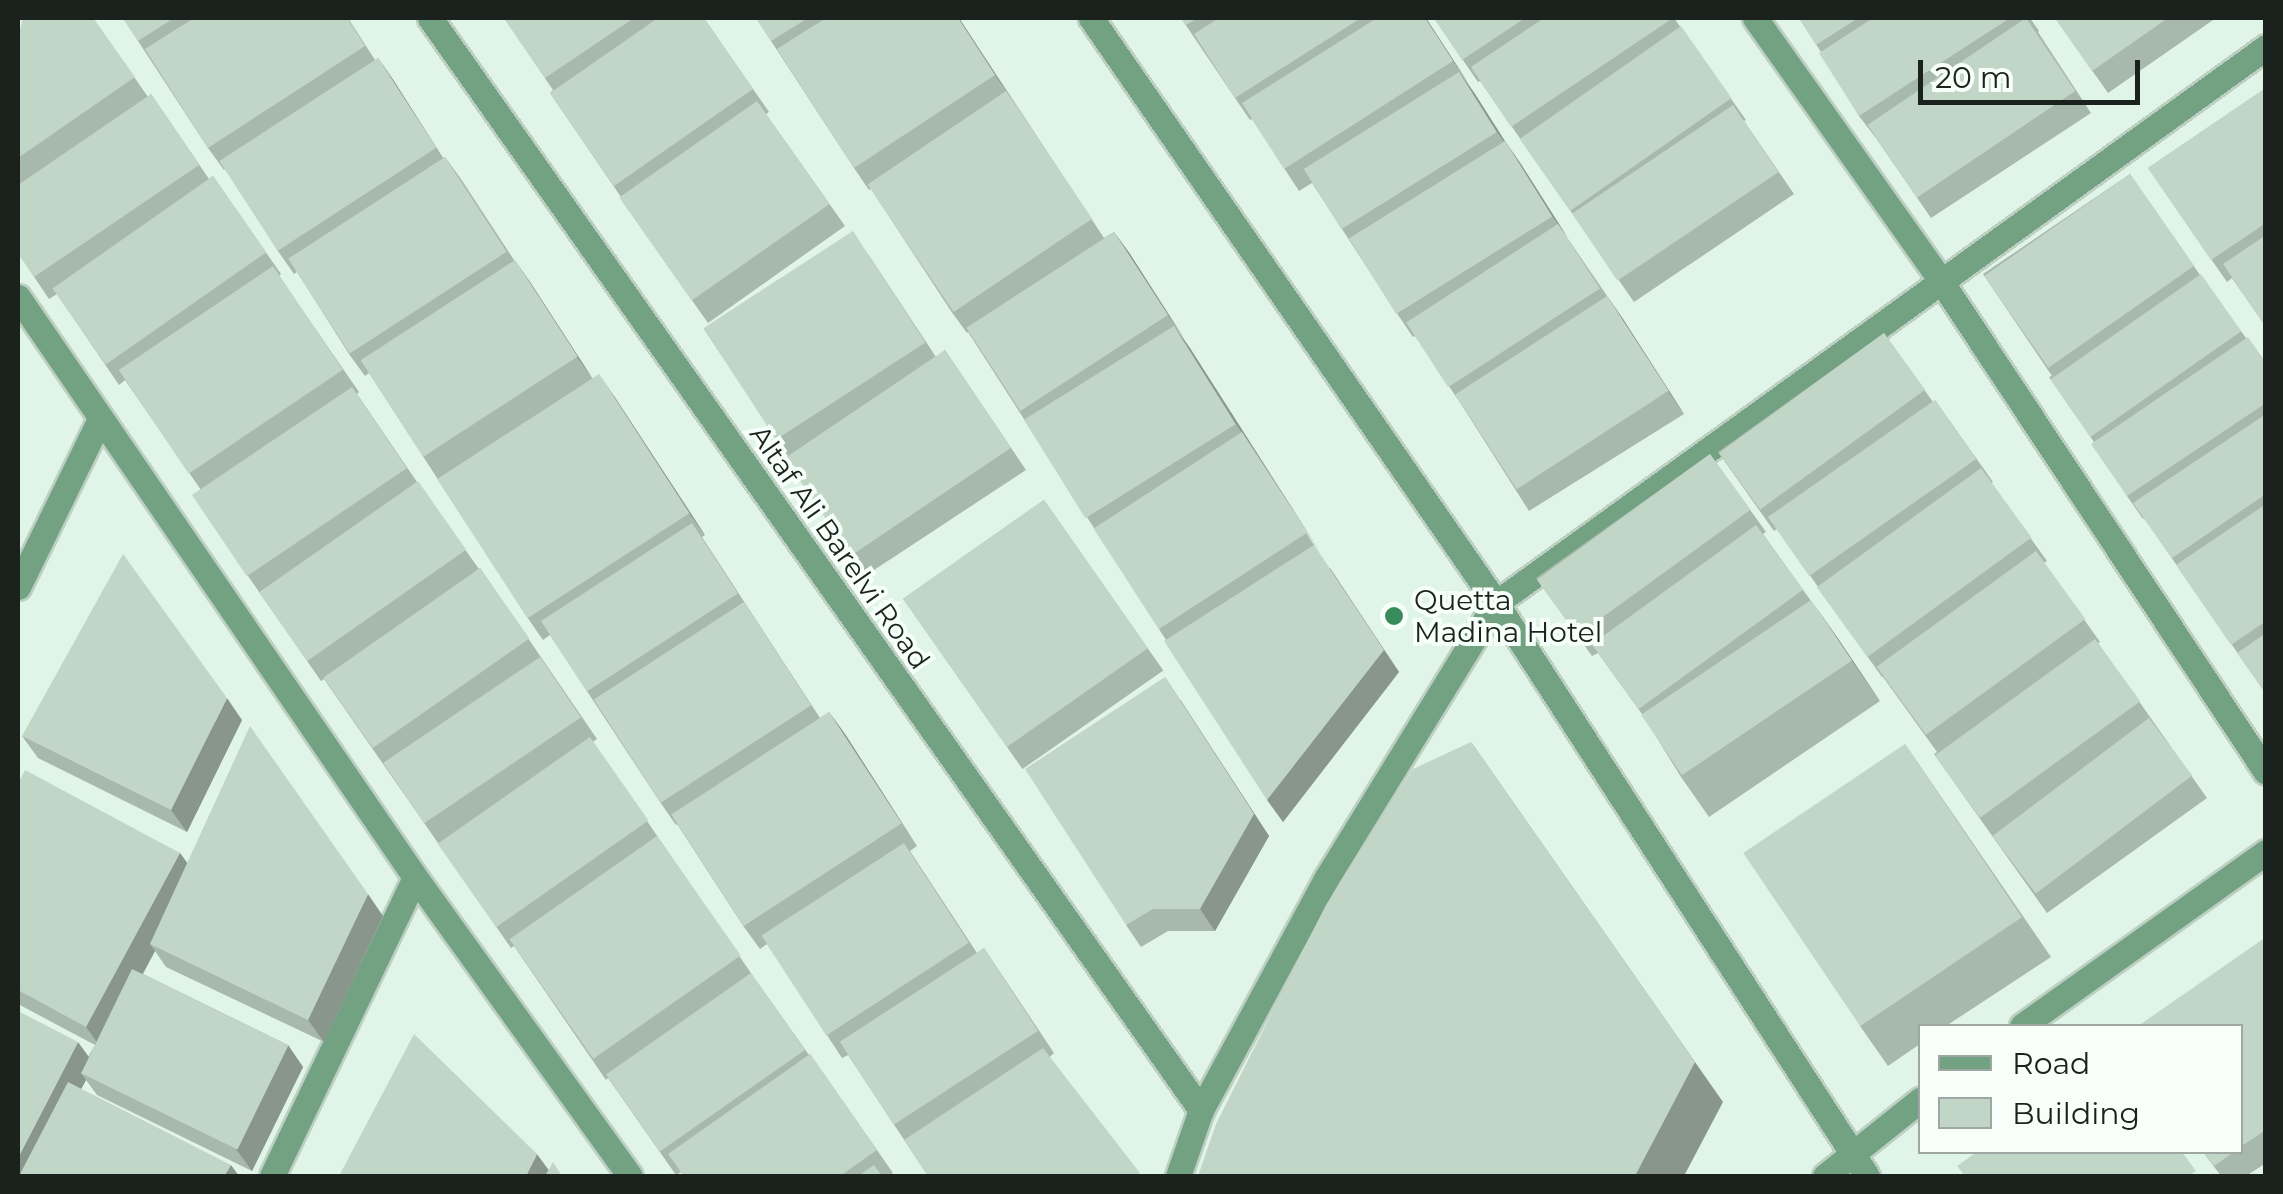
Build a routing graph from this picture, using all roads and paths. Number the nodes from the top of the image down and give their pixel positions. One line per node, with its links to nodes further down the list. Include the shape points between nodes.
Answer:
1 (430, 18): 15 (street, Altaf Ali Barelvi Road)
2 (1091, 18): 9 (street)
3 (1754, 18): 5 (street)
4 (2266, 47): 5 (street)
5 (1939, 278): 9 (street); 10 (street)
6 (18, 297): 7 (street)
7 (100, 419): 8 (street); 12 (street)
8 (18, 587)
9 (1496, 603): 15 (street, via 1326,879); 16 (street)
10 (2266, 772)
11 (2266, 852): 13 (street)
12 (415, 877): 17 (street); 18 (street)
13 (2025, 1024)
14 (1918, 1101): 16 (street)
15 (1202, 1110): 19 (street)
16 (1851, 1150): 20 (street); 21 (street)
17 (272, 1176)
18 (630, 1176)
19 (1178, 1176)
20 (1825, 1176)
21 (1867, 1176)

